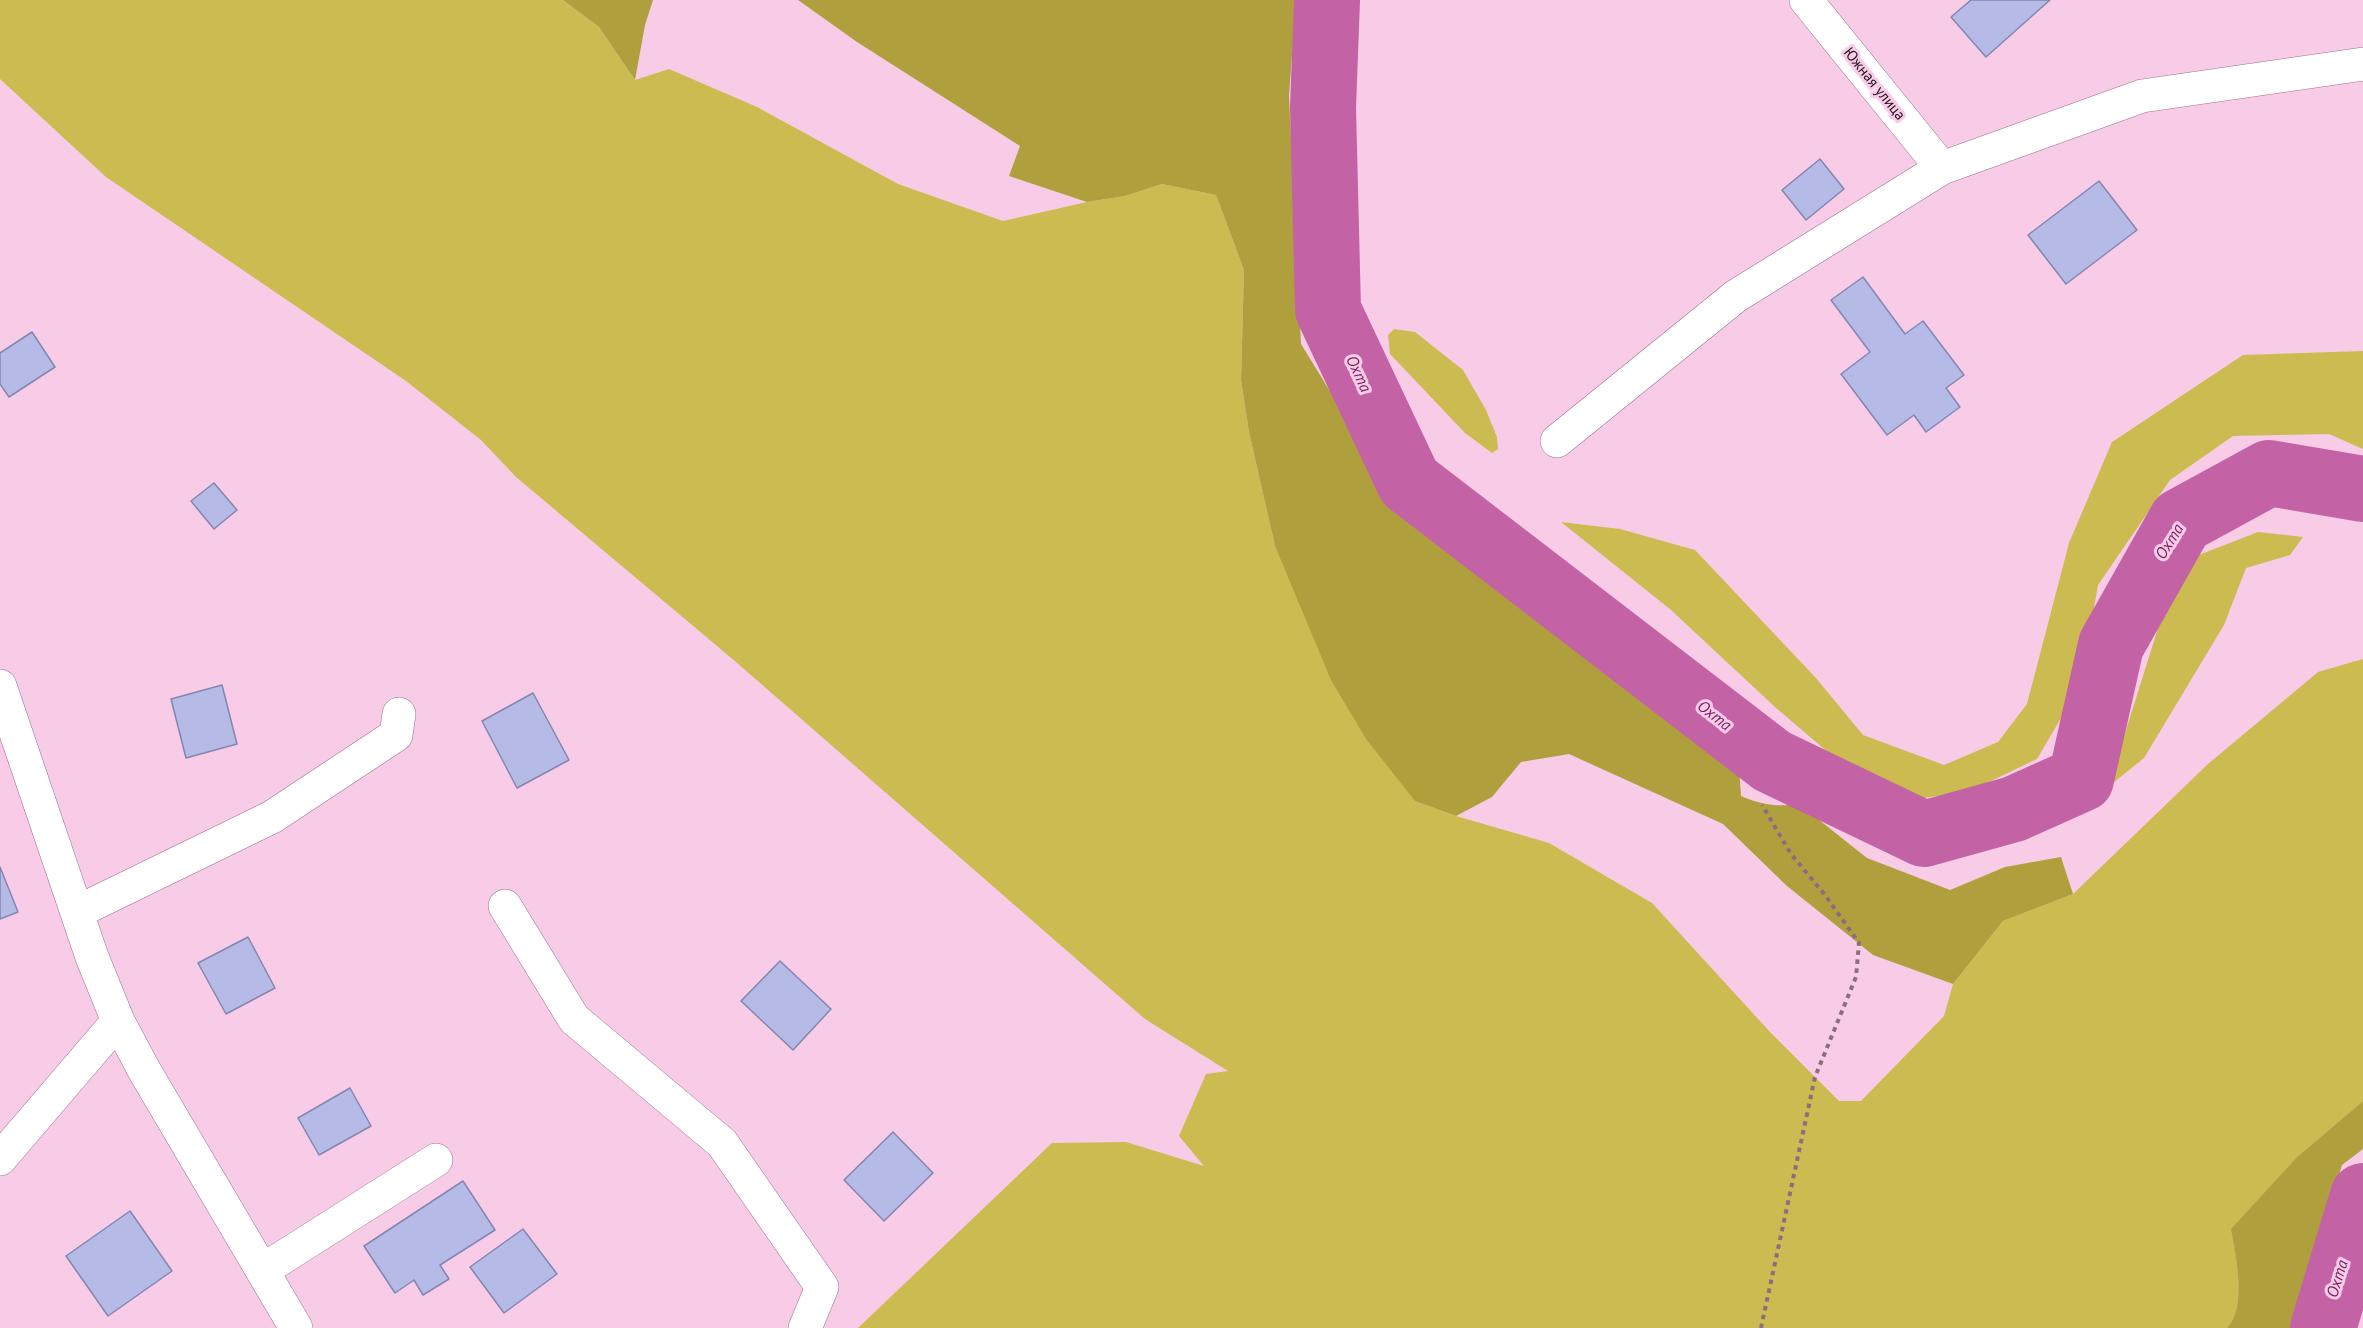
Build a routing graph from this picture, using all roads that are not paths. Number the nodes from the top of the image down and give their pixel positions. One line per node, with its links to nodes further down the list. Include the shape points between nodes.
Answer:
1 (1806, 0): 3 (street, Южная улица)
2 (2363, 64): 3 (street, via 2142,96)
3 (1942, 168): 4 (street, via 1736,296)
4 (1557, 441)
5 (0, 686): 8 (street)
6 (399, 714): 8 (street, via 396,735 272,817)
7 (505, 906): 14 (street, via 574,1019 722,1143 822,1287)
8 (77, 912): 9 (street)
9 (118, 1021): 10 (street); 12 (street)
10 (0, 1159)
11 (436, 1160): 12 (street)
12 (263, 1270): 13 (street)
13 (296, 1328)
14 (805, 1328)

